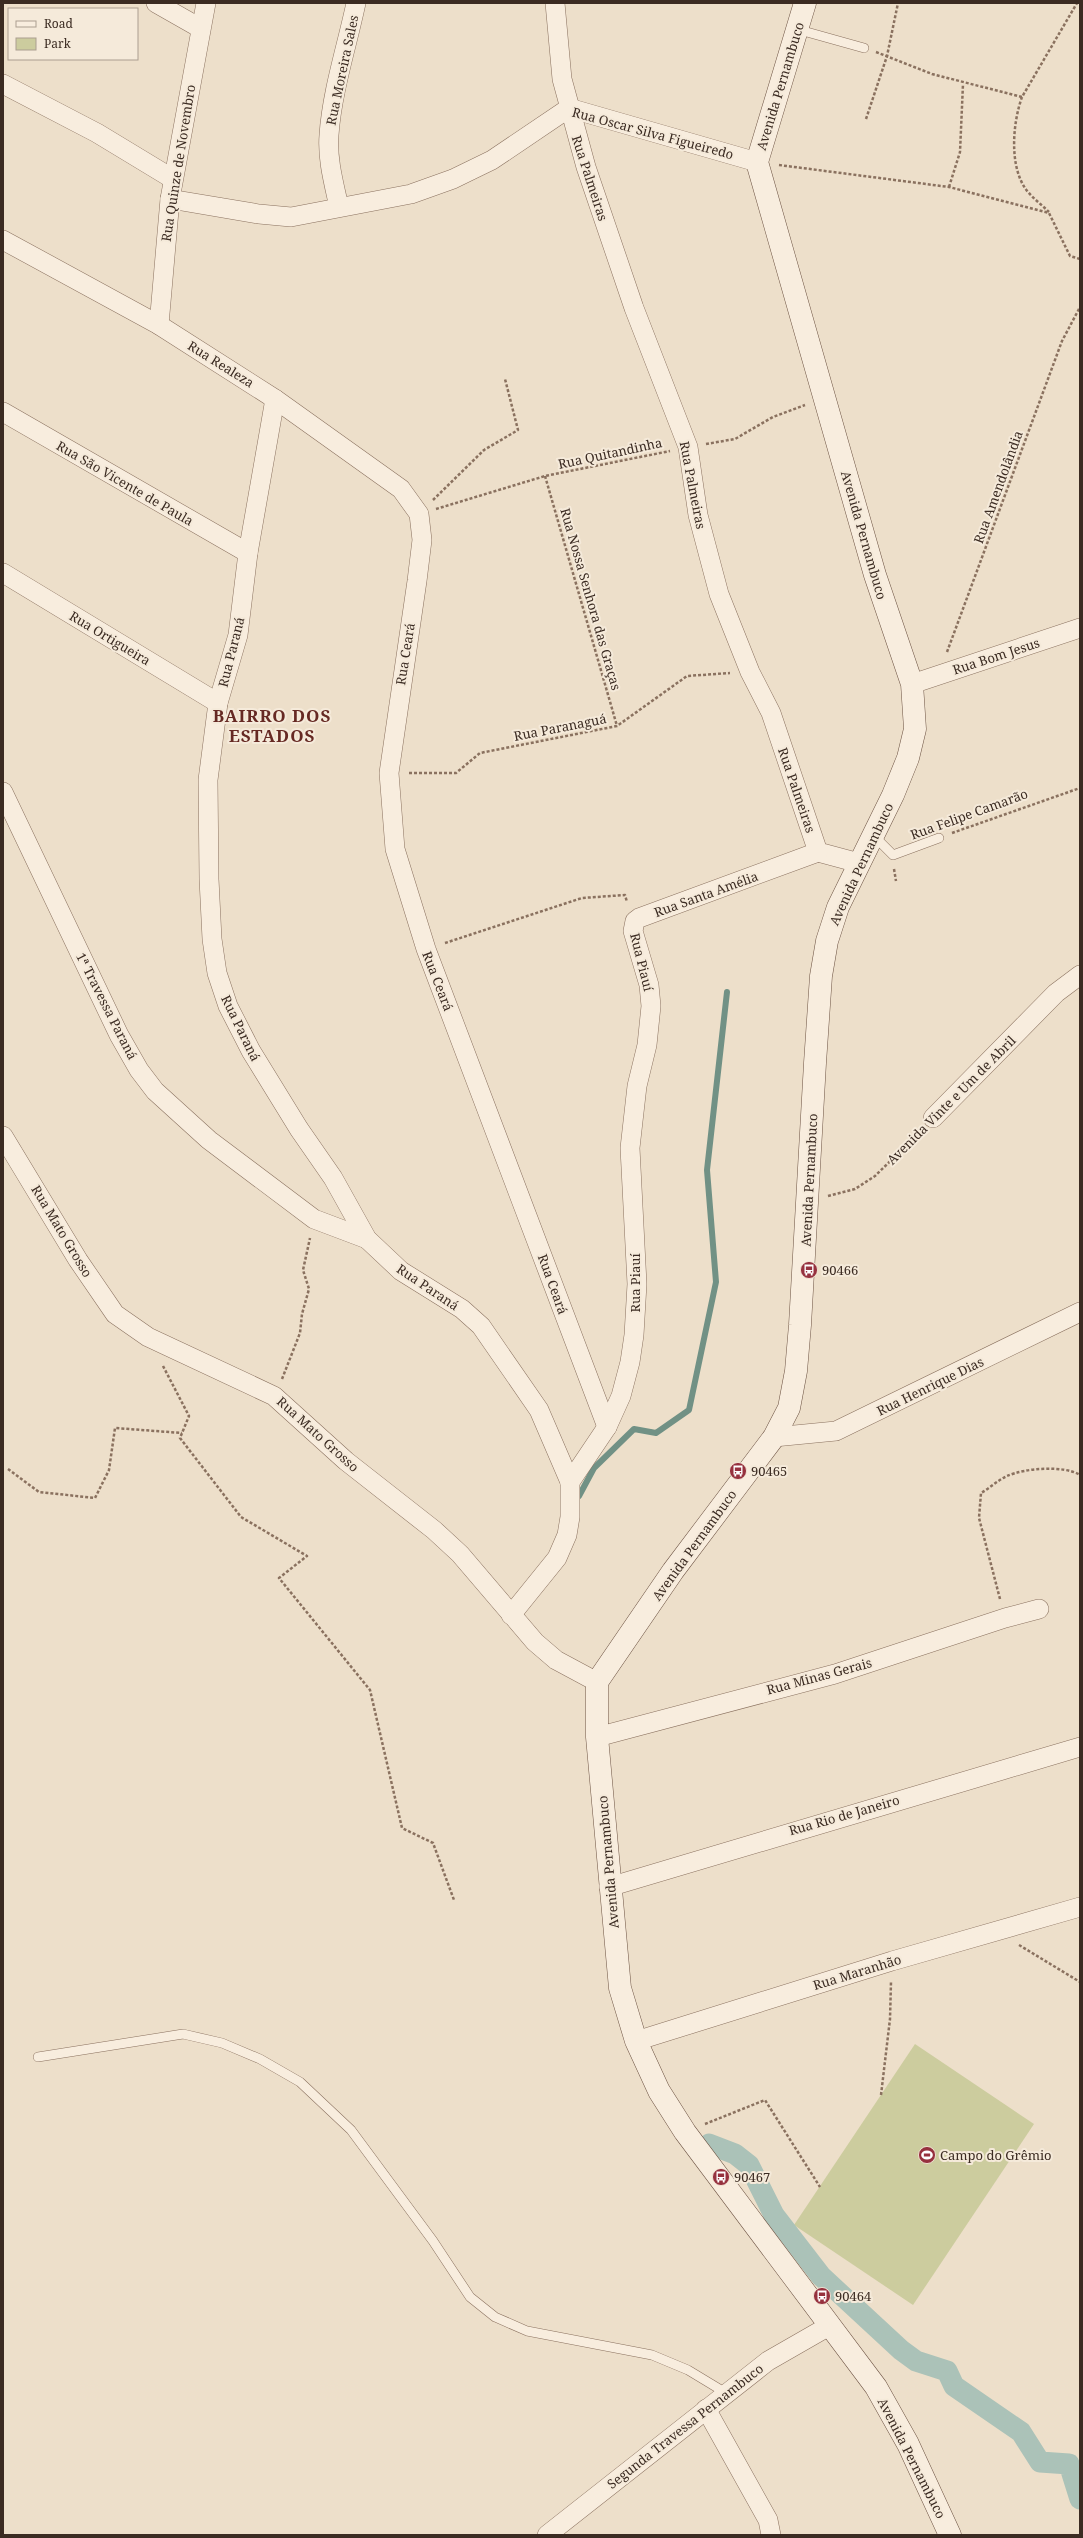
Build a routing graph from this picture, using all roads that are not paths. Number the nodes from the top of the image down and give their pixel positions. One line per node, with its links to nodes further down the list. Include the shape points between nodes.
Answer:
1 (156, 3): 6 (street)
2 (206, 3): 6 (street, Rua Quinze de Novembro)
3 (356, 3): 14 (street, Rua Moreira Sales, via 328,136 331,172)
4 (554, 3): 10 (street, Rua Palmeiras, via 560,60)
5 (805, 3): 7 (street, Avenida Pernambuco)
6 (200, 28): 12 (street, Rua Quinze de Novembro)
7 (796, 29): 8 (lane); 11 (street, Avenida Pernambuco)
8 (864, 48)
9 (3, 84): 12 (street, via 97,133)
10 (569, 108): 11 (street, Rua Oscar Silva Figueiredo); 14 (street, Rua Oscar Silva Figueiredo, via 492,160 453,179 411,194); 28 (street, Rua Palmeiras, via 586,167 634,308 688,447 698,515 719,594 750,672 771,713)
11 (757, 162): 23 (street, Avenida Pernambuco, via 875,575)
12 (173, 180): 13 (street, Rua Quinze de Novembro)
13 (170, 198): 14 (street, Rua Oscar Silva Figueiredo, via 259,214 291,217); 16 (street, Rua Quinze de Novembro)
14 (339, 208)
15 (3, 240): 16 (street, Rua Realeza)
16 (160, 325): 17 (street, Rua Realeza)
17 (275, 398): 19 (street, Rua Realeza, via 401,488); 20 (street, Rua Paraná)
18 (3, 412): 20 (street, Rua São Vicente de Paula)
19 (418, 514): 36 (street, Rua Ceará, via 422,540 419,567 388,773 395,849 426,950)
20 (248, 553): 24 (street, Rua Paraná, via 238,635)
21 (3, 573): 24 (street, Rua Ortigueira)
22 (1080, 628): 23 (street, Rua Bom Jesus)
23 (912, 684): 26 (street, Avenida Pernambuco, via 915,729 908,758)
24 (218, 703): 34 (street, Rua Paraná, via 208,780 212,939 217,973 228,1006 251,1051 333,1178)
25 (3, 792): 34 (street, 1ª Travessa Paraná, via 119,1034 139,1070 155,1091 209,1140 314,1219)
26 (873, 835): 27 (lane, Rua Felipe Camarão, via 893,855); 29 (street, Avenida Pernambuco)
27 (939, 838)
28 (818, 852): 29 (street); 30 (street, Rua Santa Amélia, via 639,918)
29 (859, 863): 37 (street, Avenida Pernambuco, via 838,907 827,941 821,976 796,1371 789,1408)
30 (635, 922): 36 (street, Rua Piauí, via 633,930 649,985 651,1006 630,1148 637,1284 630,1362 621,1396)
31 (1080, 975): 32 (street, Avenida Vinte e Um de Abril, via 1056,993)
32 (933, 1118)
33 (3, 1136): 40 (street, Rua Mato Grosso, via 103,1298 116,1314 148,1337 274,1396 346,1461 434,1530 460,1554)
34 (367, 1239): 38 (street, Rua Paraná, via 401,1270 462,1309 481,1326 539,1410)
35 (1080, 1312): 37 (street, Rua Henrique Dias, via 836,1431)
36 (607, 1427): 38 (street, Rua Piauí)
37 (774, 1437): 41 (street, Avenida Pernambuco, via 673,1571)
38 (570, 1482): 40 (street, via 567,1535 557,1558)
39 (1040, 1609): 42 (street, Rua Minas Gerais, via 835,1674)
40 (511, 1614): 41 (street, Rua Mato Grosso, via 535,1642 556,1660)
41 (597, 1682): 42 (street, Avenida Pernambuco)
42 (597, 1737): 44 (street, Avenida Pernambuco)
43 (1080, 1747): 44 (street, Rua Rio de Janeiro, via 981,1778 875,1805)
44 (609, 1887): 46 (street, Avenida Pernambuco, via 620,1988)
45 (1080, 1907): 46 (street, Rua Maranhão, via 892,1961)
46 (636, 2041): 48 (street, Avenida Pernambuco, via 659,2091 685,2132)
47 (38, 2057): 49 (lane, via 183,2034 222,2043 260,2059 300,2082 351,2130 433,2241 470,2297 495,2317 527,2331 652,2355 688,2370)
48 (829, 2326): 49 (street, Segunda Travessa Pernambuco, via 768,2361); 53 (street, Avenida Pernambuco, via 876,2387 908,2444)
49 (726, 2393): 50 (street, Segunda Travessa Pernambuco)
50 (706, 2409): 51 (street, Segunda Travessa Pernambuco); 52 (street, via 768,2520)
51 (547, 2535)
52 (771, 2535)
53 (950, 2535)

